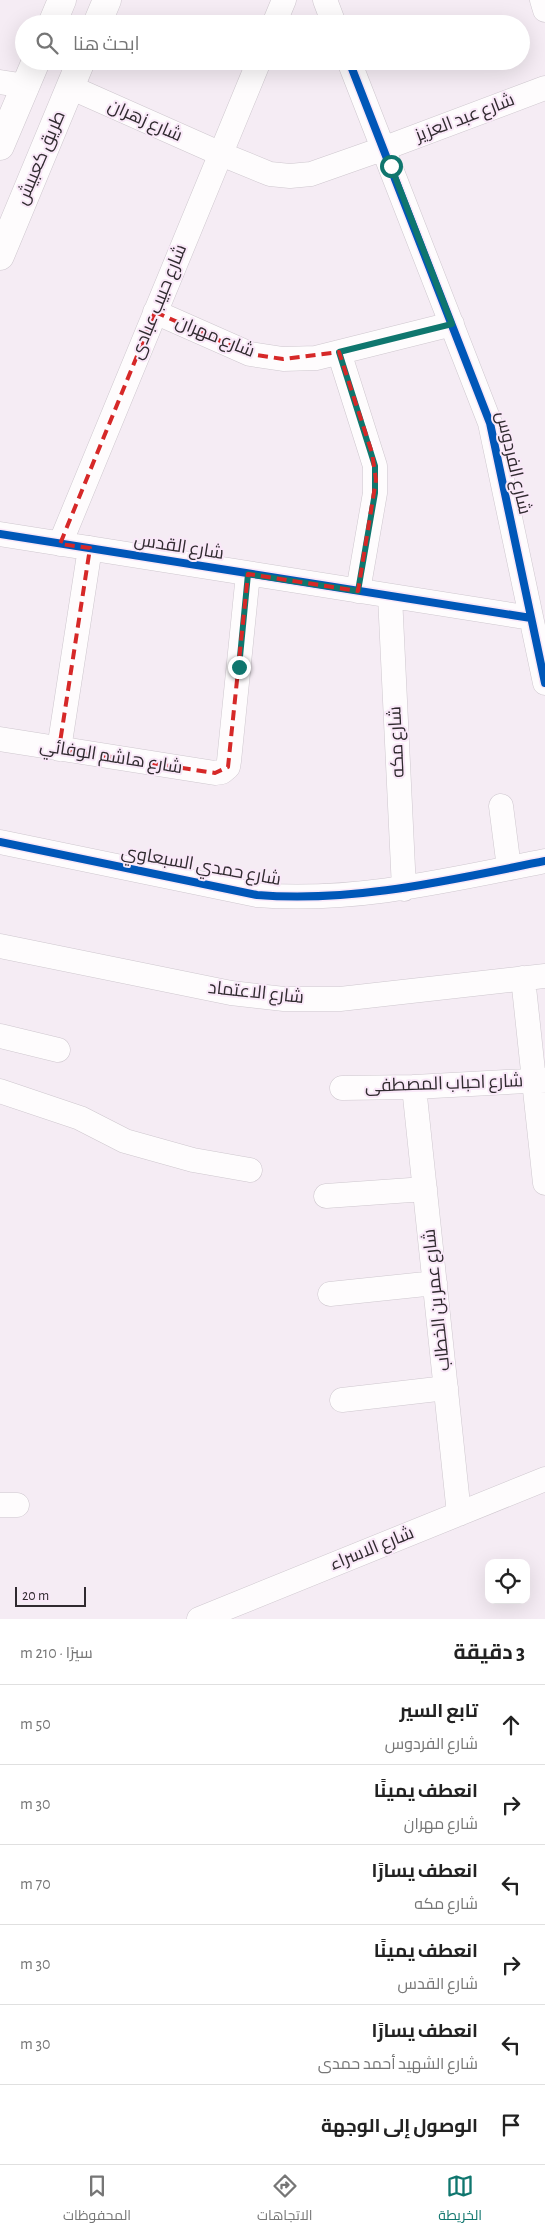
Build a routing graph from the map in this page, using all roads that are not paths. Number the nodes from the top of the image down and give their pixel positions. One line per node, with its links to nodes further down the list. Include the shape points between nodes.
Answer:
1 (62, 0): 7 (street)
2 (107, 0): 8 (street)
3 (284, 0): 9 (street)
4 (325, 0): 10 (street)
5 (542, 0): 6 (street)
6 (545, 10)
7 (56, 15)
8 (101, 15)
9 (278, 15)
10 (331, 15)
11 (27, 70): 15 (street)
12 (77, 70): 16 (street, طريق كعبيش)
13 (255, 70): 20 (street, شارع حبيب عبادى)
14 (354, 70): 19 (street, شارع الفردوس)
15 (13, 84): 18 (street)
16 (70, 87): 20 (street, شارع زهران); 21 (street, طريق كعبيش)
17 (545, 88): 19 (street, شارع عبد العزيز)
18 (0, 146)
19 (384, 148): 20 (street, شارع زهران, via 310,174 290,176 270,174); 23 (street, شارع الفردوس)
20 (221, 154): 22 (street, شارع حبيب عبادى)
21 (0, 256)
22 (155, 312): 24 (street, شارع مهران, via 250,354 283,359 316,358); 26 (street, شارع حبيب عبادى)
23 (452, 324): 24 (street, شارع مهران); 31 (street, شارع الفردوس, via 494,439)
24 (339, 352): 29 (street, via 375,466 375,493)
25 (0, 534): 26 (street, شارع القدس)
26 (60, 544): 27 (street, شارع القدس)
27 (90, 548): 28 (street, شارع القدس); 35 (street)
28 (248, 574): 29 (street, شارع القدس); 35 (street, شارع هاشم الوفائي, via 228,767 215,773)
29 (358, 591): 30 (street, شارع القدس)
30 (390, 596): 31 (street, شارع القدس); 40 (street, شارع مكه)
31 (531, 618): 32 (street, شارع الفردوس)
32 (542, 657): 33 (street, شارع الفردوس)
33 (545, 683)
34 (0, 739): 35 (street, شارع هاشم الوفائي)
35 (59, 748)
36 (501, 806): 39 (street)
37 (0, 842): 40 (street, شارع حمدي السبعاوي, via 257,895 326,897)
38 (545, 862): 39 (street, شارع حمدي السبعاوي)
39 (509, 868): 40 (street, شارع حمدي السبعاوي)
40 (404, 889)
41 (0, 946): 42 (street, شارع الاعتماد, via 231,993 284,999 340,999)
42 (534, 977): 45 (street)
43 (0, 1036): 44 (street)
44 (58, 1050)
45 (540, 1080): 46 (street, شارع احباب المصطفى); 50 (street)
46 (414, 1087): 47 (street, شارع احباب المصطفى); 51 (street, شارع عمر بن الخطاب)
47 (342, 1088)
48 (0, 1091): 49 (street, via 80,1118 125,1141 193,1160)
49 (250, 1170)
50 (545, 1183)
51 (425, 1189): 52 (street); 53 (street, شارع عمر بن الخطاب)
52 (326, 1196)
53 (435, 1282): 54 (street); 55 (street, شارع عمر بن الخطاب)
54 (330, 1294)
55 (446, 1388): 56 (street); 58 (street, شارع عمر بن الخطاب)
56 (342, 1400)
57 (545, 1480): 58 (street, شارع الاسراء)
58 (459, 1514): 59 (street, شارع الاسراء)
59 (199, 1619)

